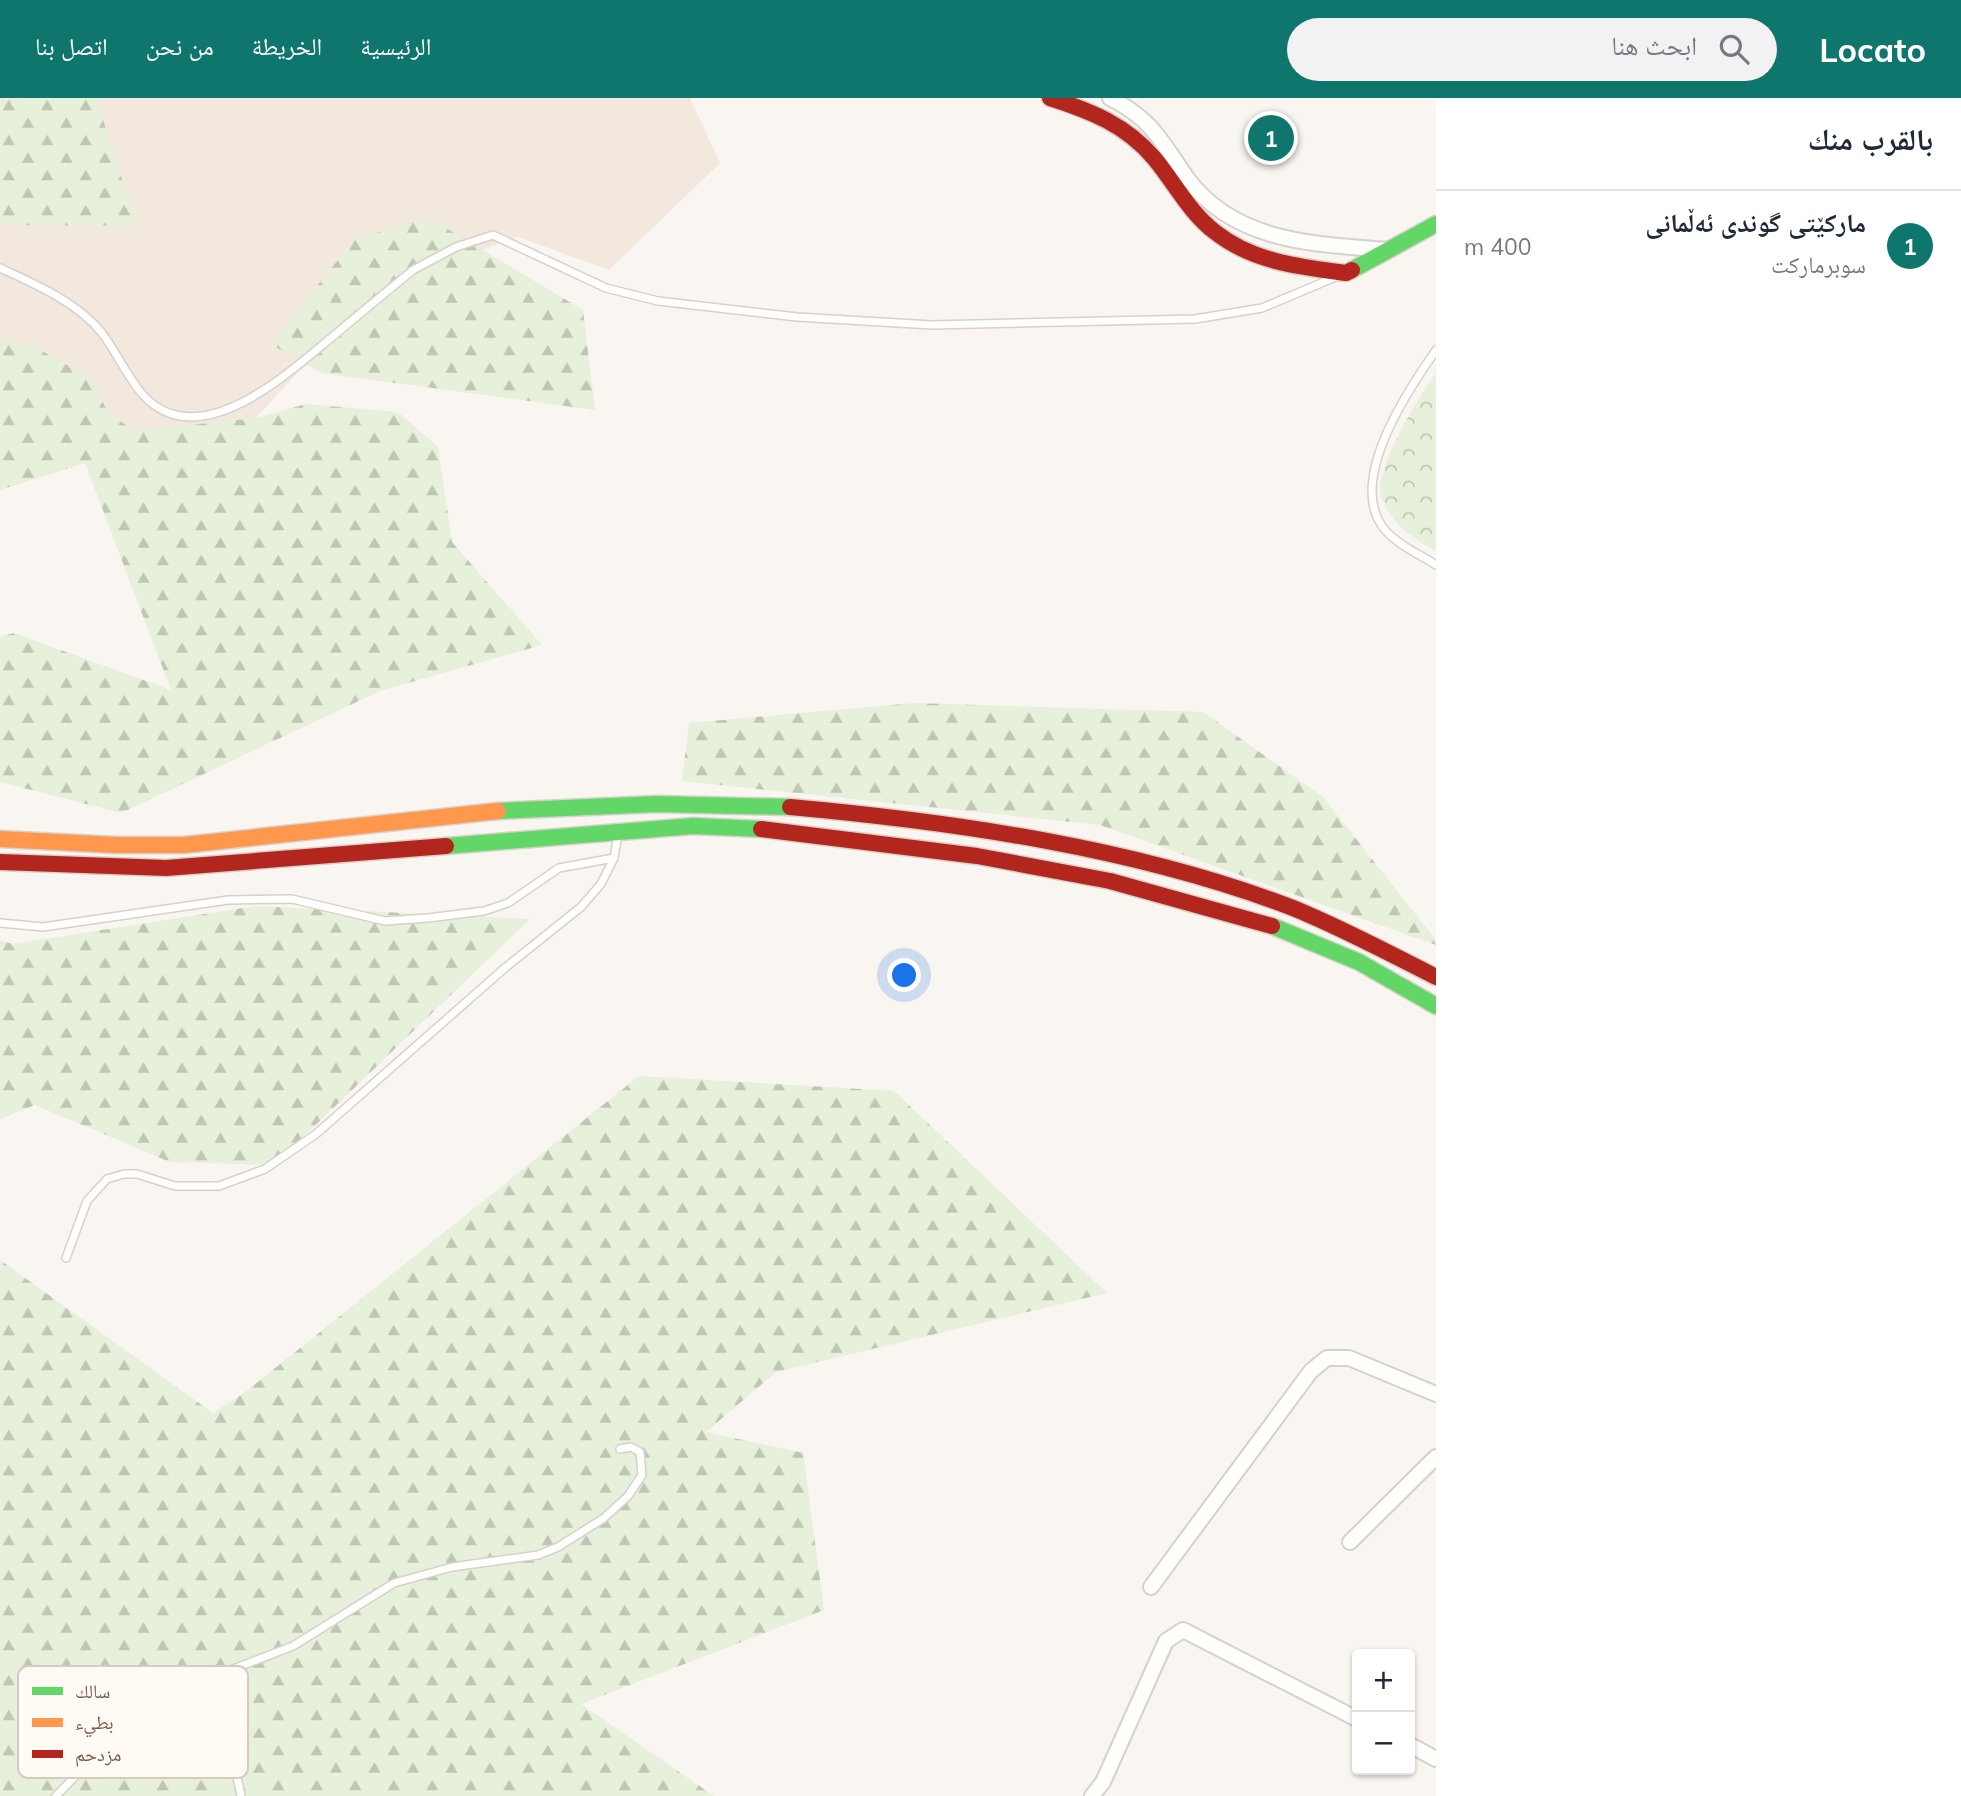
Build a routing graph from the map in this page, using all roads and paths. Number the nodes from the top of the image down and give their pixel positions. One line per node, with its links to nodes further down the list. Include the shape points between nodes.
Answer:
1 (1050, 98): 6 (main road, via 1096,113 1125,130 1154,158 1195,214 1217,233 1257,256)
2 (1111, 98): 4 (street, via 1140,115 1158,133 1189,180 1243,225 1299,242)
3 (1436, 224): 4 (main road)
4 (1388, 250): 6 (main road)
5 (0, 268): 6 (lane, via 49,292 89,320 148,400 165,411 191,416 232,407 262,394 413,270 485,236 501,238 606,288 658,301 797,317 932,325 1205,318 1262,308)
6 (1346, 273)
7 (1436, 350): 8 (lane, via 1404,396 1372,483 1373,505 1386,531)
8 (1436, 565)
9 (619, 830): 11 (lane); 12 (main road, via 166,868); 15 (main road, via 693,825 792,831 977,856 1110,881 1254,919 1359,962)
10 (0, 839): 14 (main road, via 180,846 522,809 700,804 791,807 1002,836 1173,871 1272,901)
11 (614, 858): 13 (lane, via 559,868 508,903 484,911 428,918 385,922 292,899 228,900 43,927); 16 (lane, via 601,884 581,907 316,1134 265,1169 219,1186 174,1186 137,1174 107,1179 87,1201)
12 (0, 862)
13 (0, 923)
14 (1436, 977)
15 (1436, 1006)
16 (66, 1258)
17 (1436, 1394): 21 (street, via 1349,1358 1327,1358 1311,1371)
18 (620, 1449): 22 (lane, via 631,1447 640,1452 644,1466 639,1480 604,1518 558,1547 538,1555 440,1570 394,1583 293,1646)
19 (1436, 1457): 20 (street)
20 (1350, 1542)
21 (1151, 1587)
22 (239, 1666)
23 (1352, 1715): 30 (street, via 1183,1630 1166,1641 1103,1782)
24 (1415, 1748): 25 (street)
25 (1436, 1759)
26 (73, 1778): 28 (lane)
27 (236, 1778): 29 (lane)
28 (56, 1796)
29 (241, 1796)
30 (1092, 1796)

